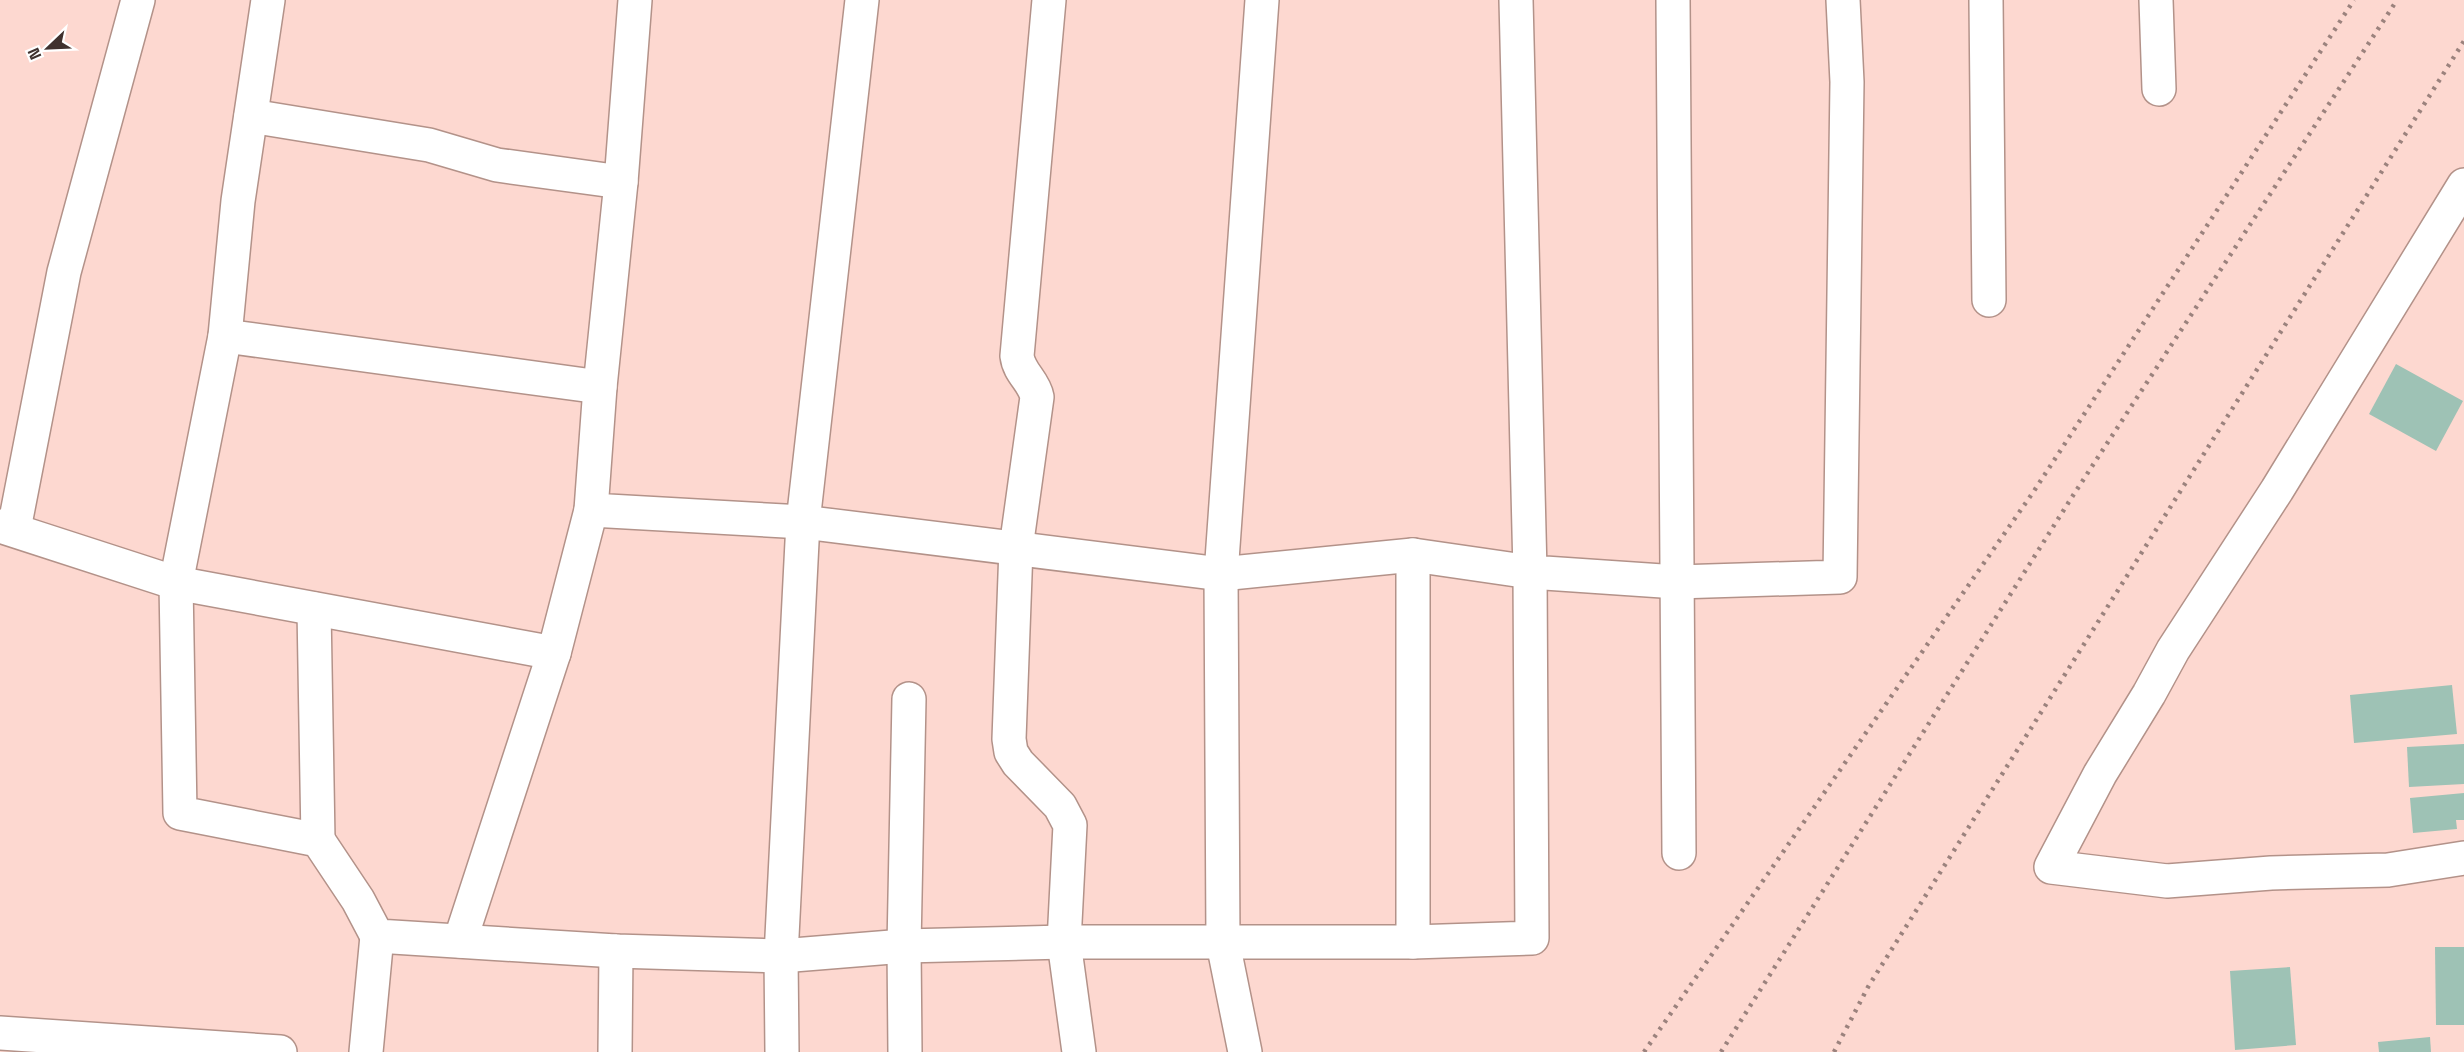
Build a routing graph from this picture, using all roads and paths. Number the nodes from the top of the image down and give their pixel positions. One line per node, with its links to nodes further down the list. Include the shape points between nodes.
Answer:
1 (138, 0): 21 (street, via 64,272)
2 (268, 0): 13 (street)
3 (634, 0): 14 (street)
4 (862, 0): 20 (street)
5 (1049, 0): 22 (street, via 1017,356 1018,366 1037,398)
6 (1263, 0): 25 (street)
7 (1516, 0): 24 (street)
8 (1672, 0): 26 (street)
9 (1843, 0): 26 (street, via 1847,82 1840,577)
10 (1986, 0): 16 (street)
11 (2156, 0): 12 (street)
12 (2160, 89)
13 (251, 116): 14 (street, via 429,145 497,165); 17 (street)
14 (621, 182): 18 (street)
15 (2464, 185): 33 (street, via 2277,490 2173,650 2051,867 2167,881 2388,870)
16 (1989, 300)
17 (225, 336): 18 (street); 27 (street)
18 (600, 387): 19 (street)
19 (591, 510): 20 (street); 29 (street)
20 (803, 522): 22 (street); 41 (street)
21 (7, 528): 27 (street)
22 (1016, 548): 25 (street); 36 (street, via 1009,739 1018,763 1060,806 1070,825)
23 (1413, 555): 24 (street); 25 (street); 37 (street)
24 (1530, 572): 26 (street); 37 (street, via 1532,938)
25 (1221, 574): 38 (street)
26 (1677, 582): 32 (street)
27 (176, 583): 28 (street); 31 (street, via 180,813)
28 (314, 609): 29 (street); 31 (street)
29 (554, 653): 35 (street)
30 (909, 699): 39 (street)
31 (318, 840): 34 (street)
32 (1679, 853)
33 (2464, 858)
34 (377, 936): 35 (street); 44 (street)
35 (460, 941): 40 (street)
36 (1064, 942): 38 (street); 39 (street); 48 (street)
37 (1413, 942): 38 (street)
38 (1223, 943): 49 (street)
39 (903, 946): 41 (street); 47 (street)
40 (616, 951): 41 (street); 45 (street)
41 (781, 956): 46 (street)
42 (0, 1033): 43 (street)
43 (280, 1052)
44 (366, 1052)
45 (615, 1052)
46 (782, 1052)
47 (905, 1052)
48 (1079, 1052)
49 (1245, 1052)

